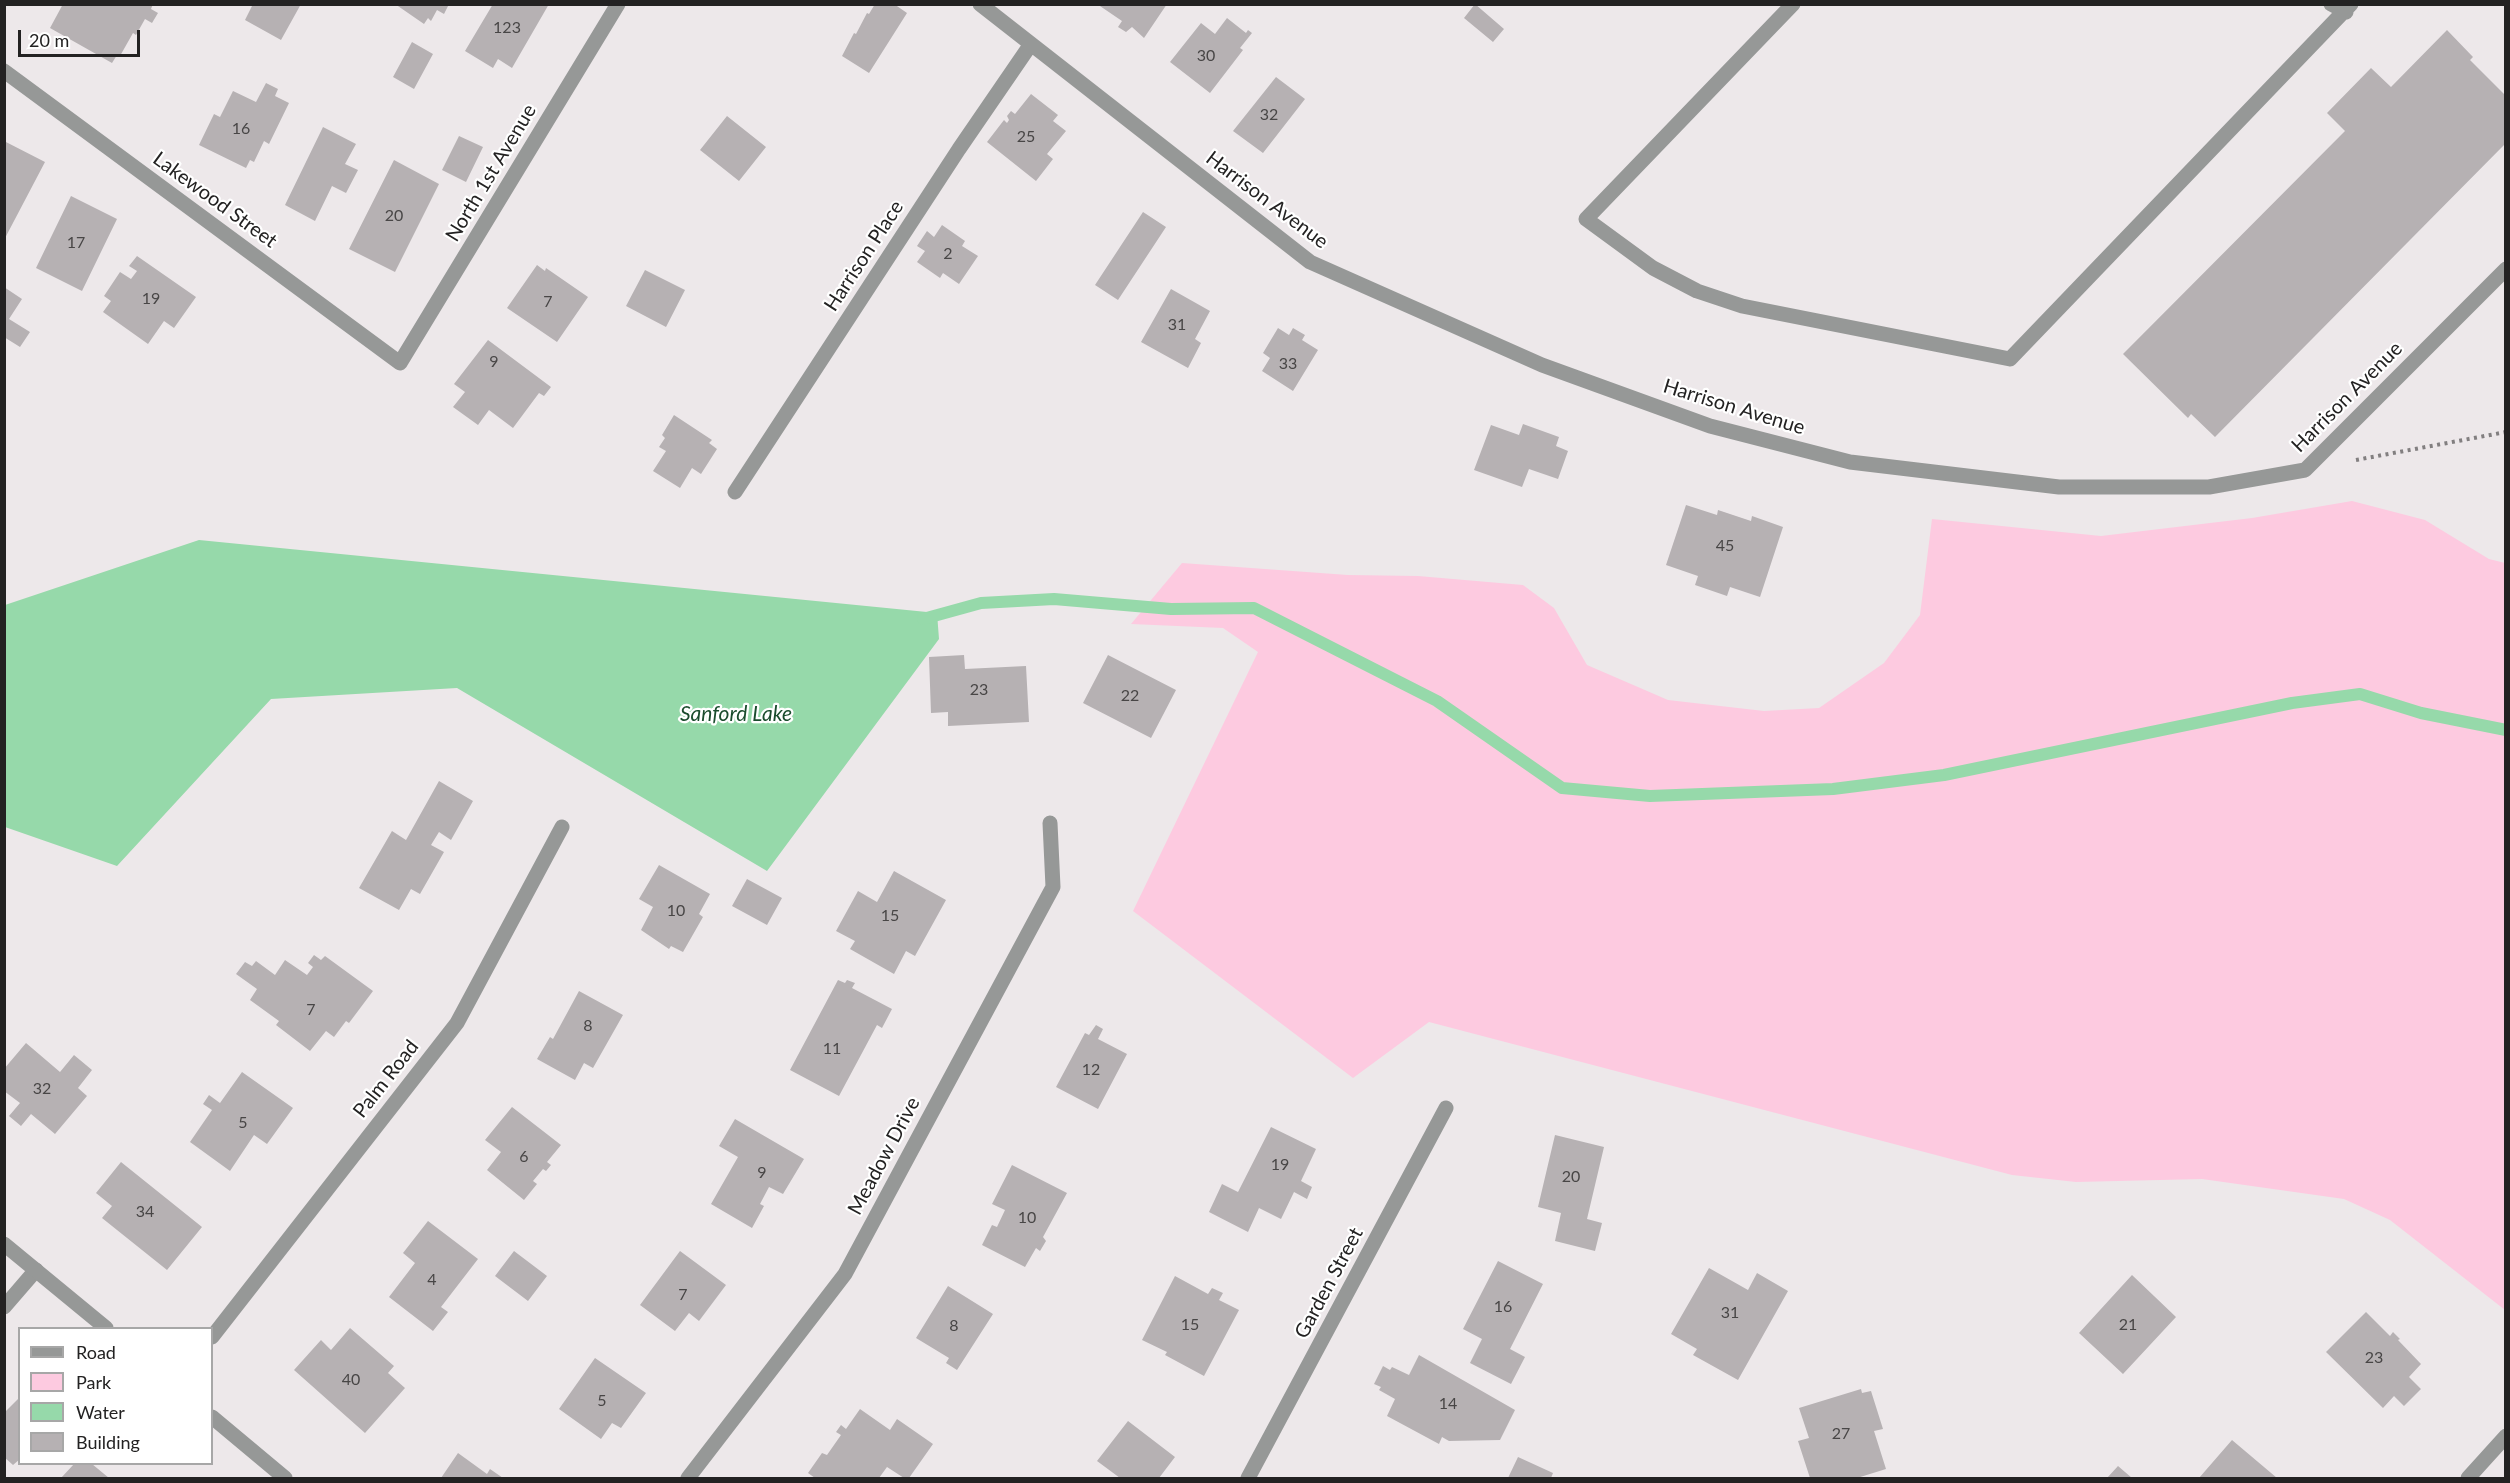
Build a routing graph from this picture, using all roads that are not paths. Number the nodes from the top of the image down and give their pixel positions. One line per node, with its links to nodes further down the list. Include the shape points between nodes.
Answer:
1 (618, 4): 9 (street, North 1st Avenue)
2 (980, 4): 6 (street, Harrison Avenue)
3 (1793, 4): 5 (street, via 1586,219 1653,268 1697,291 1742,306 2010,359)
4 (2331, 4): 5 (street)
5 (2348, 8)
6 (1031, 44): 8 (street, Harrison Avenue, via 1310,262 1542,364 1710,426 1850,462 2059,487 2210,488 2305,470); 10 (street, Harrison Place)
7 (4, 71): 9 (street, Lakewood Street)
8 (2505, 269)
9 (400, 363)
10 (735, 492)
11 (1050, 823): 22 (street, Meadow Drive, via 1053,887 845,1274)
12 (562, 826): 18 (street, Palm Road, via 457,1023)
13 (1446, 1108): 23 (street, Garden Street)
14 (4, 1244): 15 (street)
15 (36, 1270): 16 (street); 17 (street)
16 (4, 1307)
17 (104, 1327)
18 (213, 1336)
19 (213, 1418): 21 (street)
20 (2505, 1436): 24 (street)
21 (285, 1479)
22 (688, 1479)
23 (1248, 1479)
24 (2468, 1479)

